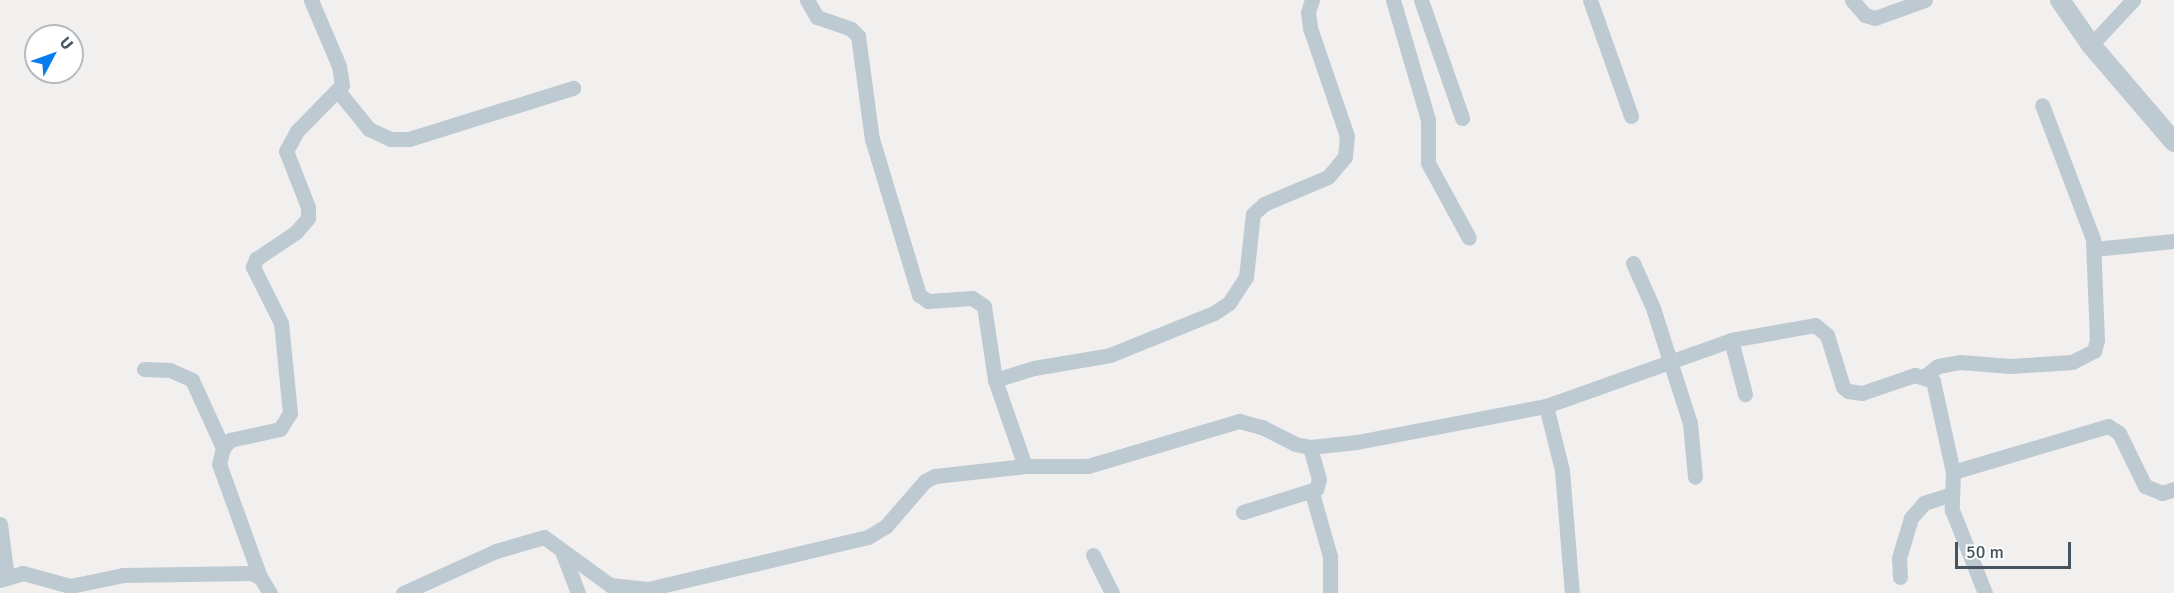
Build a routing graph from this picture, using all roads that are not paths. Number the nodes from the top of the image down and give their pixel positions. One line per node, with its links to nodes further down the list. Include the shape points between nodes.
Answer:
1 (311, 0): 14 (street, via 342,78)
2 (807, 0): 27 (street, via 817,17 851,29 858,36 872,140 919,295 928,301 979,301 984,306)
3 (1312, 0): 27 (street, via 1308,12 1310,28 1347,136 1345,157 1328,177 1264,204 1253,214 1246,278 1229,303 1214,313 1110,355 1034,368)
4 (1393, 0): 19 (street, via 1428,120 1428,164)
5 (1421, 0): 17 (street)
6 (1590, 0): 16 (street)
7 (1852, 0): 11 (street, via 1865,15 1875,18)
8 (1925, 0): 11 (street)
9 (2060, 0): 12 (street)
10 (2133, 0): 12 (street)
11 (1905, 4)
12 (2091, 45): 18 (street)
13 (573, 88): 14 (street, via 409,139 390,139 369,129)
14 (338, 91): 31 (street, via 297,131 286,151 308,207 308,218 296,232 256,259 253,267 281,322 290,413 287,423 280,429 230,440)
15 (2042, 105): 21 (street)
16 (1631, 116)
17 (1462, 118)
18 (2174, 142)
19 (1469, 238)
20 (2174, 241): 21 (street)
21 (2094, 249): 26 (street, via 2094,351 2072,362 2010,366 1960,362 1938,366)
22 (1633, 263): 24 (street, via 1653,308)
23 (1731, 340): 24 (street); 26 (street, via 1815,325 1827,335 1843,387 1848,391 1862,393 1915,375); 28 (street)
24 (1670, 363): 29 (street); 34 (street, via 1690,423)
25 (144, 369): 31 (street, via 176,372 192,380)
26 (1925, 376): 33 (street, via 1936,386)
27 (995, 380): 32 (street)
28 (1745, 394)
29 (1546, 406): 30 (street); 51 (street, via 1562,470)
30 (1310, 447): 32 (street, via 1239,421 1088,466); 36 (street, via 1319,479)
31 (223, 448): 42 (street, via 219,464)
32 (1025, 466): 40 (street, via 935,476 925,481 886,526 868,537 648,588 610,585 593,576)
33 (1953, 472): 35 (street, via 2108,426 2119,433 2145,486 2162,493); 37 (street)
34 (1695, 477)
35 (2174, 489)
36 (1312, 493): 38 (street); 50 (street, via 1330,556)
37 (1951, 494): 43 (street, via 1924,503 1911,518 1899,558); 52 (street, via 1952,510)
38 (1243, 513)
39 (0, 524): 44 (street)
40 (560, 546): 47 (street, via 544,537 528,539); 48 (street)
41 (1093, 555): 49 (street)
42 (260, 577): 45 (street, via 250,573 123,575); 46 (street)
43 (1900, 577)
44 (3, 579): 45 (street, via 23,573)
45 (85, 588)
46 (270, 593)
47 (403, 593)
48 (579, 593)
49 (1112, 593)
50 (1330, 593)
51 (1572, 593)
52 (1985, 593)

